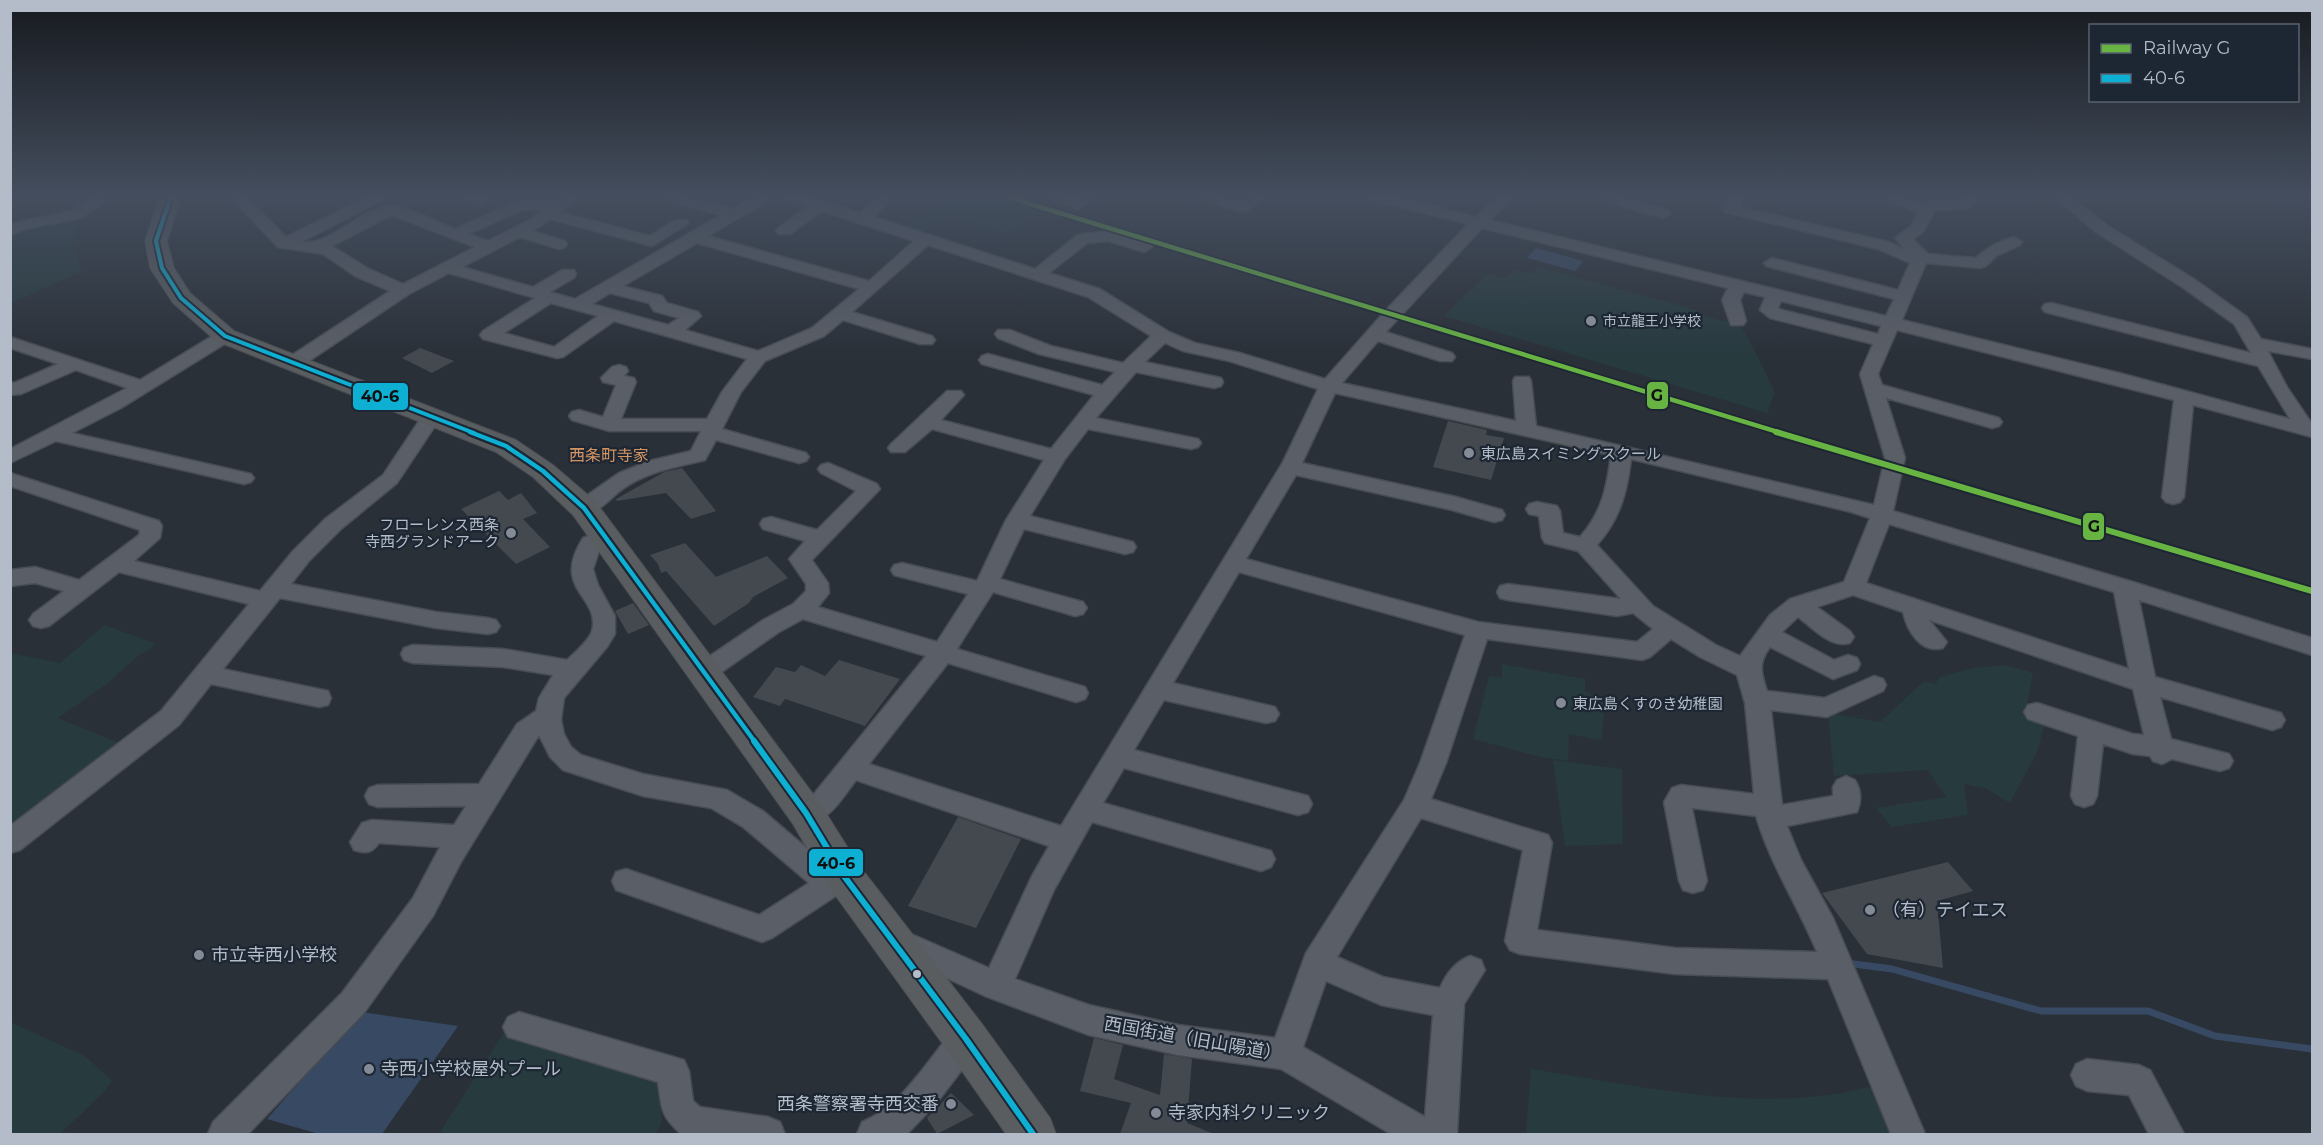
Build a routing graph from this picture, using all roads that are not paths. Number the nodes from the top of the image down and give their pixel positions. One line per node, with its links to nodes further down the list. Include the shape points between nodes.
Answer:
1 (158, 249): 35 (highway, via 162,268 181,298)
2 (325, 249): 23 (street, via 361,272)
3 (484, 249): 17 (street)
4 (673, 249): 21 (street)
5 (738, 249): 22 (street)
6 (913, 249): 22 (street)
7 (957, 249): 19 (street)
8 (1069, 249): 19 (street)
9 (1454, 249): 34 (street)
10 (1590, 249): 20 (street)
11 (1894, 249): 15 (street)
12 (1914, 249): 15 (street)
13 (1998, 249): 15 (street, via 1980,263)
14 (2134, 249): 39 (street, via 2218,303 2241,321)
15 (1920, 260): 25 (street)
16 (1772, 263): 25 (street)
17 (448, 268): 23 (street); 24 (street)
18 (568, 274): 24 (street)
19 (1037, 275): 36 (street, via 1094,293)
20 (1738, 286): 30 (street, via 1731,300); 32 (street)
21 (608, 287): 26 (street); 31 (street, via 656,300 660,307 692,316)
22 (872, 287): 28 (street)
23 (403, 290): 45 (street)
24 (542, 295): 26 (street); 29 (street, via 489,335 557,353)
25 (1903, 296): 32 (street)
26 (577, 305): 29 (street)
27 (2051, 308): 44 (street)
28 (840, 314): 37 (street); 41 (street, via 812,336)
29 (611, 315): 31 (street)
30 (1737, 321)
31 (671, 332): 41 (street)
32 (1887, 332): 54 (street, via 1869,374); 57 (street)
33 (1004, 334): 47 (street, via 1045,350)
34 (1375, 334): 42 (street); 51 (street)
35 (225, 336): 45 (highway); 52 (street)
36 (1163, 336): 47 (street); 51 (street, via 1189,347)
37 (926, 340)
38 (10, 342): 46 (street)
39 (2255, 343): 40 (street); 44 (street)
40 (2313, 354)
41 (759, 357): 64 (street, via 732,388)
42 (1446, 357)
43 (988, 360): 55 (street)
44 (2265, 362): 66 (street)
45 (293, 363): 59 (highway)
46 (73, 364): 52 (street); 53 (street, via 14,390)
47 (1129, 367): 50 (street); 55 (street)
48 (619, 371): 63 (street, via 610,378 627,382)
49 (1522, 381): 65 (street)
50 (1214, 382)
51 (1329, 386): 65 (street); 74 (street)
52 (143, 387): 67 (street)
53 (10, 388)
54 (1873, 388): 62 (street); 81 (street, via 1895,458)
55 (1106, 392): 61 (street)
56 (954, 395): 60 (street)
57 (2184, 396): 66 (street); 78 (street)
58 (579, 416): 63 (street)
59 (436, 417): 79 (highway, via 506,446 543,471); 98 (street, via 428,422 390,479 333,525)
60 (928, 422): 69 (street); 73 (street)
61 (1084, 422): 68 (street); 73 (street)
62 (1992, 422)
63 (609, 425): 64 (street)
64 (712, 429): 72 (street); 79 (street, via 698,456 656,466 617,483 599,501)
65 (1527, 429): 70 (street)
66 (2309, 430)
67 (55, 435): 71 (street); 76 (street)
68 (1191, 443)
69 (898, 448)
70 (1623, 451): 81 (street); 87 (street, via 1615,503 1602,527)
71 (10, 457)
72 (799, 458)
73 (1056, 458): 83 (street)
74 (1290, 467): 82 (street); 89 (street)
75 (828, 469): 86 (street, via 870,489)
76 (244, 478)
77 (10, 479): 90 (street, via 151,526 150,538)
78 (2173, 497)
79 (584, 508): 85 (highway)
80 (1537, 509): 87 (street, via 1549,511 1553,538)
81 (1882, 514): 94 (street); 96 (street)
82 (1494, 515)
83 (1017, 520): 88 (street); 93 (street)
84 (771, 524): 86 (street)
85 (606, 536): 115 (street, via 591,543 582,568 601,609 603,635); 117 (highway)
86 (821, 538): 103 (street, via 800,559 817,583 818,593)
87 (1585, 545): 99 (street)
88 (1125, 548)
89 (1233, 563): 106 (street); 121 (street)
90 (117, 564): 95 (street); 98 (street)
91 (902, 570): 93 (street)
92 (10, 578): 95 (street, via 35,575)
93 (984, 587): 102 (street); 111 (street)
94 (1853, 587): 100 (street); 101 (street)
95 (84, 588): 104 (street)
96 (2126, 588): 110 (street); 119 (street)
97 (1508, 592): 99 (street, via 1617,608)
98 (270, 594): 113 (street, via 485,626); 118 (street)
99 (1638, 604): 105 (street)
100 (1798, 605): 107 (street); 108 (street)
101 (1914, 607): 109 (street, via 1918,626); 119 (street)
102 (1075, 608)
103 (801, 610): 111 (street); 117 (street)
104 (41, 620)
105 (1667, 626): 106 (street, via 1642,651); 116 (street)
106 (1478, 630): 139 (street, via 1433,764)
107 (1767, 635): 114 (street, via 1833,670); 116 (street, via 1752,654)
108 (1842, 637)
109 (1935, 642)
110 (2313, 647)
111 (943, 652): 122 (street); 133 (street)
112 (413, 654): 113 (street)
113 (459, 657): 115 (street, via 503,658)
114 (1848, 664)
115 (573, 670): 127 (street, via 559,684)
116 (1748, 670): 124 (street)
117 (704, 672): 142 (highway)
118 (205, 674): 123 (street); 145 (street, via 170,718)
119 (2144, 683): 128 (street); 130 (street)
120 (1874, 685): 124 (street, via 1827,708)
121 (1158, 688): 126 (street); 131 (street)
122 (1076, 693)
123 (319, 698)
124 (1756, 699): 141 (street)
125 (2037, 712): 129 (street)
126 (1266, 714)
127 (546, 717): 135 (street, via 526,731); 148 (street, via 554,744 572,763 643,785 717,798 753,819 817,874)
128 (2272, 720)
129 (2092, 730): 130 (street); 137 (street)
130 (2161, 749): 132 (street)
131 (1117, 756): 138 (street); 140 (street)
132 (2220, 761)
133 (850, 768): 142 (street, via 819,808); 144 (street)
134 (1846, 787): 141 (street, via 1847,804)
135 (488, 795): 136 (street); 143 (street)
136 (378, 796)
137 (2084, 796)
138 (1298, 804)
139 (1415, 805): 152 (street); 153 (street, via 1538,843 1520,941 1675,961)
140 (1085, 809): 144 (street); 147 (street)
141 (1769, 812): 150 (street, via 1681,796 1677,802); 153 (street, via 1788,864 1818,918)
142 (806, 813): 148 (highway)
143 (462, 837): 146 (street, via 372,831); 161 (street, via 423,907 353,1003)
144 (1066, 840): 155 (street)
145 (10, 842)
146 (364, 842)
147 (1261, 859)
148 (844, 876): 149 (street, via 762,929); 151 (highway)
149 (626, 880)
150 (1693, 881)
151 (889, 937): 155 (street, 西国街道（旧山陽道）); 158 (highway)
152 (1317, 963): 156 (street, via 1380,991); 159 (street)
153 (1838, 966): 167 (street)
154 (1470, 970): 156 (street, via 1455,988)
155 (996, 986): 159 (street, 西国街道（旧山陽道）, via 1089,1020 1178,1040)
156 (1449, 1004): 166 (street)
157 (519, 1027): 162 (street, via 673,1071 678,1109 693,1122)
158 (966, 1039): 163 (street, via 905,1116 882,1134); 164 (highway)
159 (1285, 1054): 165 (street, 西国街道（旧山陽道）)
160 (2087, 1075): 168 (street, via 2139,1081)
161 (225, 1134)
162 (768, 1134)
163 (874, 1134)
164 (1033, 1134)
165 (1421, 1134)
166 (1440, 1134)
167 (1908, 1134)
168 (2167, 1134)

